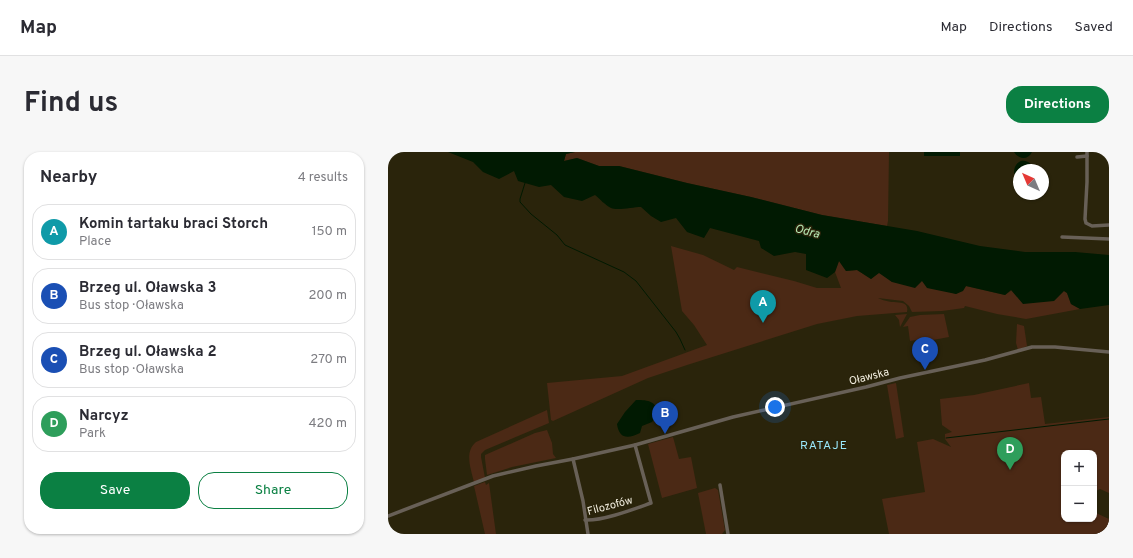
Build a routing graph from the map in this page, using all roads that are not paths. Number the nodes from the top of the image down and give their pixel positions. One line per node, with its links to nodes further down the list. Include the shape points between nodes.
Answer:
1 (1087, 154): 2 (street); 3 (street, via 1086,223 1092,226)
2 (1077, 157)
3 (1109, 226)
4 (1062, 237): 5 (street)
5 (1109, 239)
6 (1109, 352): 7 (street, Oławska, via 1032,347 986,360 733,417)
7 (635, 445): 8 (street, Oławska); 11 (street, Filozofów, via 651,503 618,514)
8 (573, 459): 10 (street, Oławska, via 493,476); 11 (street)
9 (720, 485): 13 (street)
10 (388, 516)
11 (585, 520): 12 (street, Filozofów)
12 (588, 534)
13 (728, 534)

